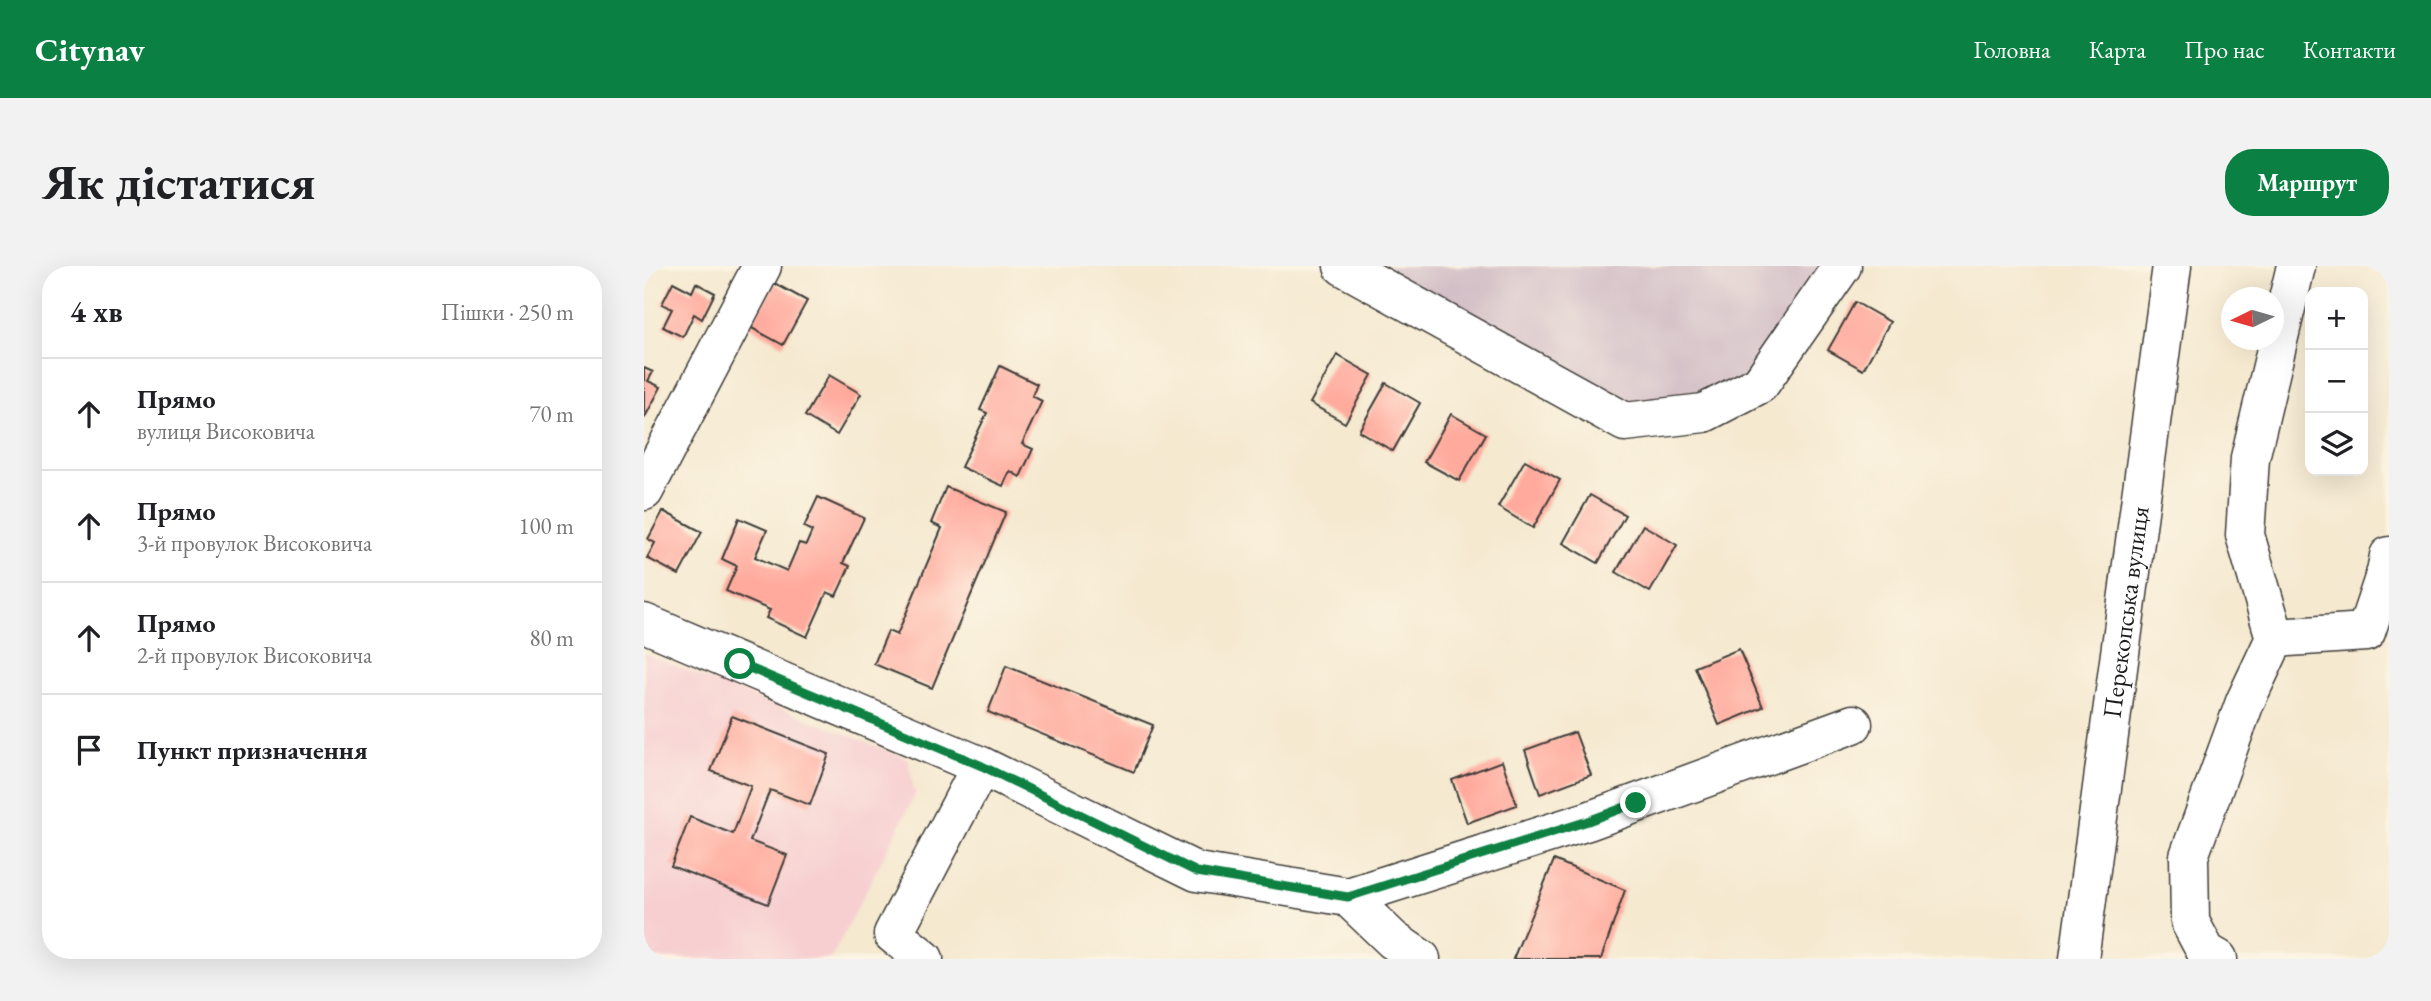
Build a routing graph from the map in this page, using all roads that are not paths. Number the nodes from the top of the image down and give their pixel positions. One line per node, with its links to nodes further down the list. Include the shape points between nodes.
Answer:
1 (762, 266): 6 (street)
2 (1343, 266): 3 (street, via 1625,422 1704,413 1760,384)
3 (1842, 266)
4 (2172, 266): 16 (street, Перекопська вулиця)
5 (2296, 266): 9 (street, via 2250,458 2245,535)
6 (644, 491)
7 (2389, 556): 9 (street, via 2366,632)
8 (644, 623): 11 (street)
9 (2275, 638): 17 (street, via 2245,702 2189,856 2190,922 2206,952)
10 (1853, 724): 12 (street, via 1588,821)
11 (982, 766): 12 (street, via 1197,872); 13 (street)
12 (1348, 897): 15 (street)
13 (886, 947): 14 (street)
14 (924, 959)
15 (1420, 959)
16 (2079, 959)
17 (2218, 959)

